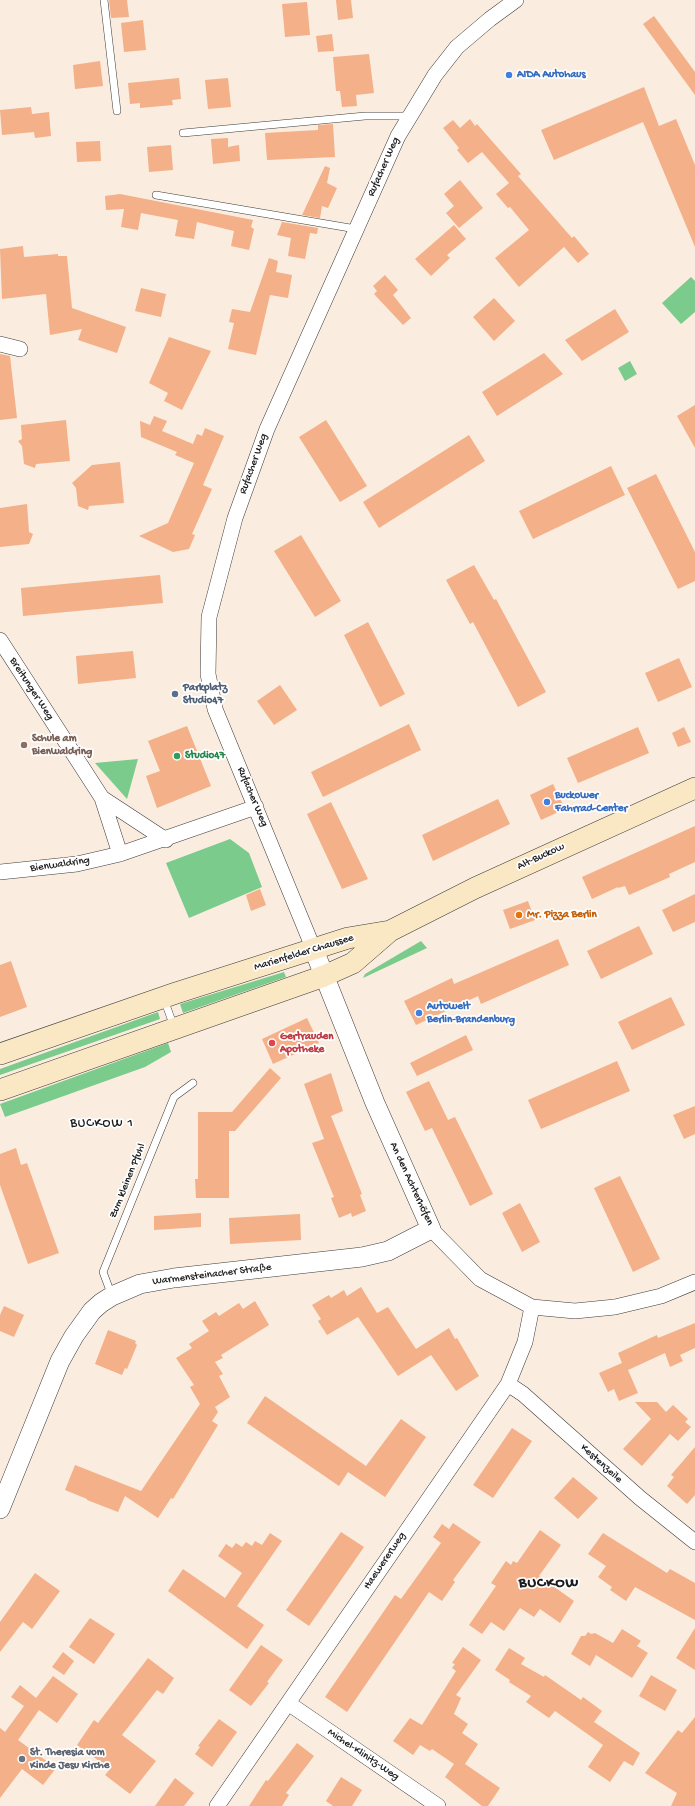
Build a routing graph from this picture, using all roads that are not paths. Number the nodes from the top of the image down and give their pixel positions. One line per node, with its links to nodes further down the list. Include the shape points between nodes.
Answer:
1 (104, 0): 3 (lane)
2 (516, 0): 4 (street, Rufacher Weg, via 457,47 435,75)
3 (116, 111)
4 (410, 116): 5 (lane, via 365,116); 7 (street, Rufacher Weg, via 398,136)
5 (183, 133)
6 (156, 195): 7 (lane)
7 (356, 230): 13 (street, Rufacher Weg, via 267,429 235,518 209,617 208,674 215,709)
8 (0, 344): 9 (street)
9 (20, 349)
10 (0, 640): 12 (street, Breitunger Weg)
11 (695, 788): 17 (main road, Alt-Buckow, via 537,858)
12 (102, 798): 14 (street, Breitunger Weg); 15 (street, Breitunger Weg)
13 (256, 807): 14 (street); 18 (street, Rufacher Weg)
14 (166, 840): 15 (street)
15 (120, 854): 16 (street, Bienwaldring, via 76,864)
16 (0, 872)
17 (390, 932): 18 (main road, Marienfelder Chaussee, via 348,938); 19 (main road, Marienfelder Chaussee, via 353,963)
18 (314, 950): 19 (street, Rufacher Weg); 20 (main road, Marienfelder Chaussee)
19 (324, 976): 21 (main road, Marienfelder Chaussee); 25 (street, An den Achterhöfen, via 375,1103)
20 (163, 997): 21 (lane); 22 (main road, Marienfelder Chaussee)
21 (174, 1028): 24 (main road, Marienfelder Chaussee)
22 (0, 1054)
23 (192, 1083): 27 (lane, Zum kleinen Pfuhl, via 174,1097 104,1272)
24 (0, 1090)
25 (431, 1229): 27 (street, Warmensteinacher Straße, via 388,1251 362,1257 174,1278 140,1284); 28 (street, An den Achterhöfen, via 480,1279)
26 (695, 1282): 28 (street, An den Achterhöfen, via 661,1296 615,1308 575,1311)
27 (112, 1296): 30 (street, Warmensteinacher Straße, via 92,1311 60,1361)
28 (532, 1307): 29 (street, Haewererweg, via 525,1342)
29 (508, 1384): 31 (street, Kestenzeile, via 523,1394 640,1498); 32 (street, Haewererweg)
30 (0, 1509)
31 (695, 1542)
32 (288, 1703): 33 (street, Haewererweg); 34 (street, Michel-Klinitz-Weg)
33 (217, 1806)
34 (438, 1806)

